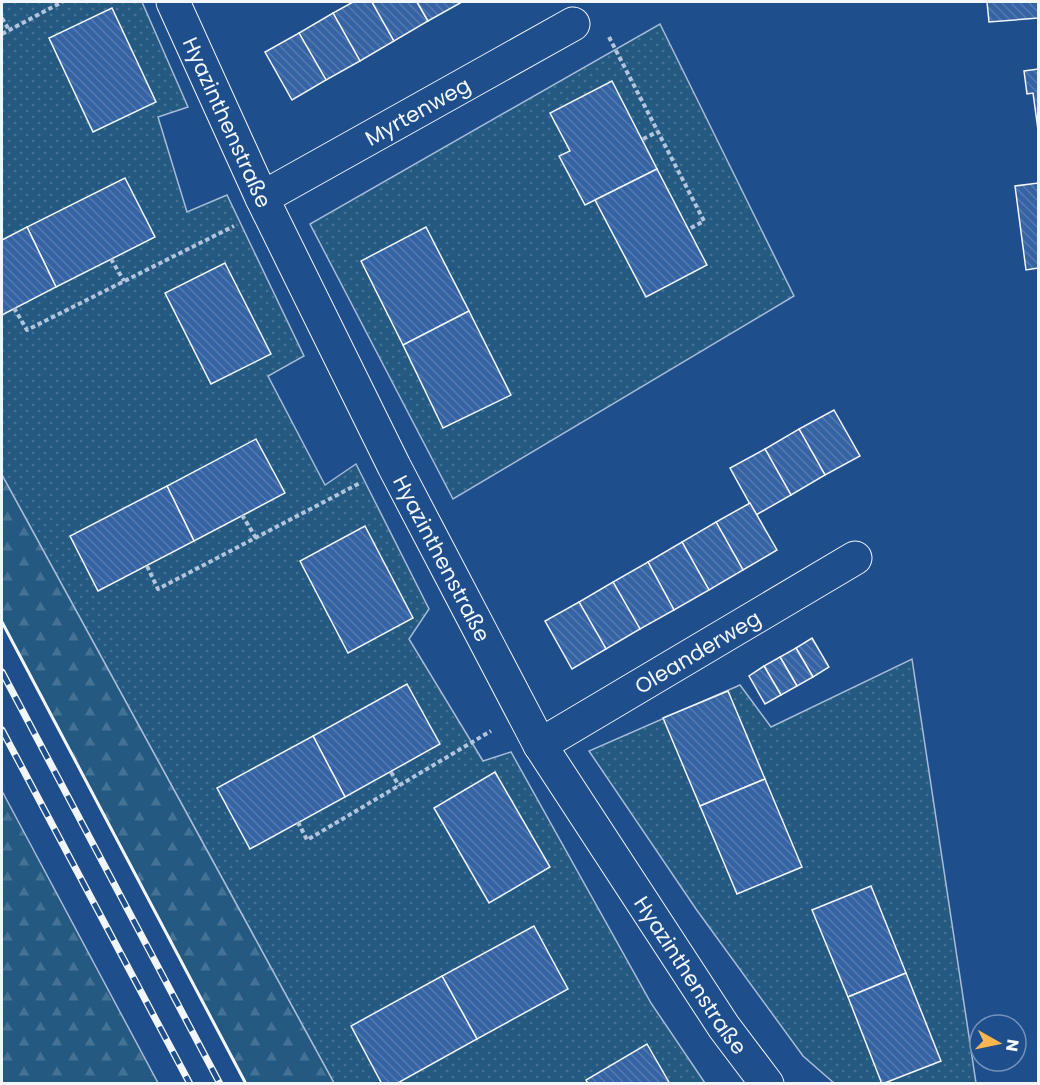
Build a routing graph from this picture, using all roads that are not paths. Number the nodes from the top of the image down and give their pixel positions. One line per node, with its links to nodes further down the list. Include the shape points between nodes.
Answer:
1 (172, 2): 3 (street, Hyazinthenstraße)
2 (573, 24): 3 (street, Myrtenweg)
3 (262, 198): 5 (street, Hyazinthenstraße, via 394,466)
4 (855, 558): 5 (street, Oleanderweg)
5 (540, 746): 6 (street, Hyazinthenstraße, via 724,1027)
6 (767, 1083)

